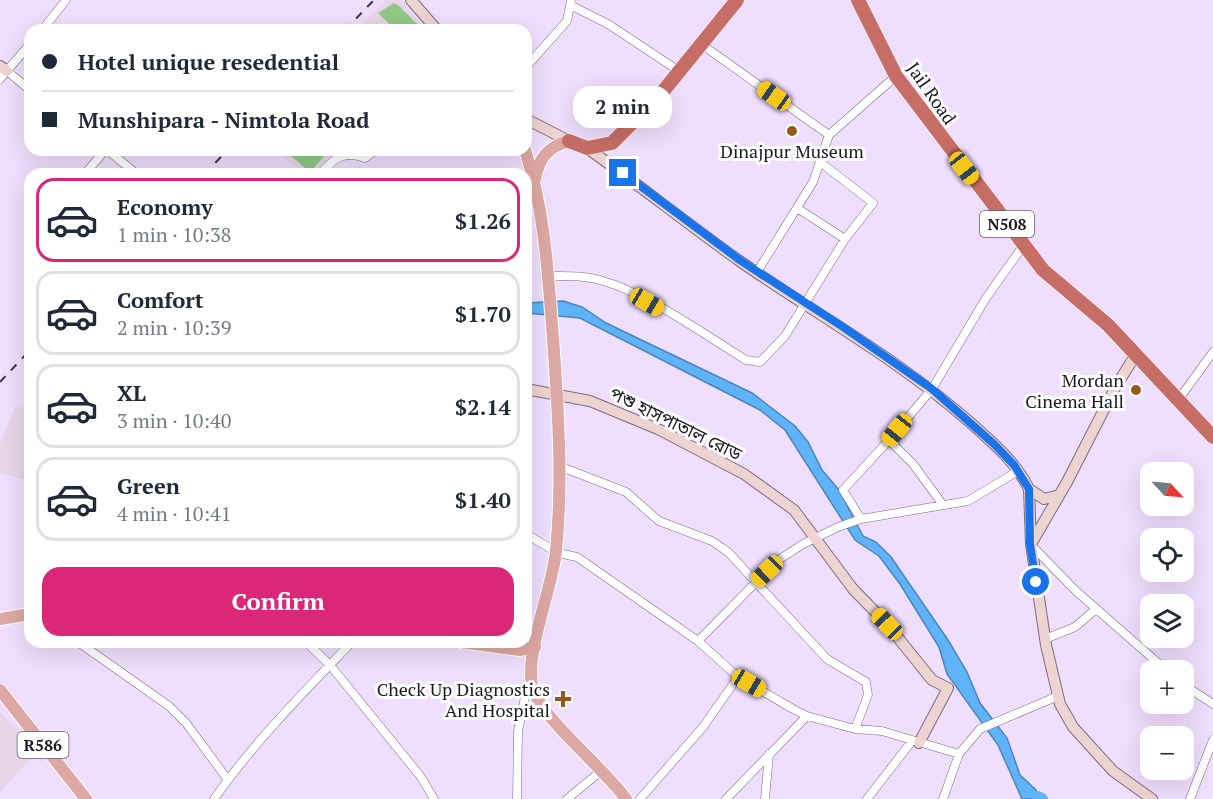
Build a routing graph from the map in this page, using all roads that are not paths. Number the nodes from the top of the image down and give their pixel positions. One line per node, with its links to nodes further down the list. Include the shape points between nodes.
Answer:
1 (66, 0): 6 (street)
2 (411, 0): 7 (street)
3 (737, 0): 8 (highway)
4 (858, 0): 13 (highway, Jail Road / N508)
5 (571, 3): 10 (street, via 567,21); 11 (street)
6 (47, 24)
7 (432, 24)
8 (701, 44): 11 (highway); 16 (street)
9 (24, 50): 12 (street)
10 (532, 60)
11 (679, 71): 18 (highway, via 612,143)
12 (2, 72): 14 (street)
13 (896, 76): 16 (street); 30 (highway, Jail Road / N508)
14 (24, 86)
15 (532, 122): 17 (street)
16 (829, 135): 22 (street)
17 (569, 141): 18 (highway); 27 (main road, via 545,153)
18 (587, 148): 31 (street)
19 (101, 156): 23 (street)
20 (114, 156): 24 (street)
21 (341, 156): 25 (street)
22 (820, 162): 28 (street, via 813,183); 29 (street, via 873,201)
23 (90, 168)
24 (129, 168)
25 (325, 168)
26 (532, 171): 27 (main road)
27 (535, 180): 32 (main road, via 542,206)
28 (797, 208): 29 (street); 31 (street)
29 (845, 239): 33 (street)
30 (1023, 246): 35 (highway, Jail Road / N508, via 1043,270 1108,325); 36 (street, via 986,298)
31 (757, 272): 33 (street)
32 (548, 276): 33 (street, via 605,281 746,360 760,362 785,336); 38 (main road)
33 (805, 303): 36 (street)
34 (1213, 352): 39 (street)
35 (1135, 356): 39 (highway, N508); 45 (street)
36 (932, 389): 41 (street); 43 (street)
37 (532, 390): 38 (street, পশু হাসপাতাল রোড)
38 (557, 395): 42 (main road); 49 (street, পশু হাসপাতাল রোড, via 590,400 744,474 794,510)
39 (1179, 399): 40 (highway, N508)
40 (1213, 437)
41 (889, 440): 46 (street); 47 (street, via 843,490)
42 (559, 466): 51 (main road); 52 (street, via 626,492 659,521 712,541)
43 (1018, 471): 44 (street); 46 (street, via 968,501)
44 (1029, 489): 45 (street, via 1044,499); 50 (street)
45 (1056, 496): 50 (street)
46 (944, 505): 47 (street)
47 (859, 520): 49 (street)
48 (532, 538): 51 (street)
49 (814, 539): 52 (street, via 777,561); 75 (street, পশু হাসপাতাল রোড, via 932,680 948,688)
50 (1030, 544): 53 (street); 56 (street)
51 (556, 553): 57 (street, via 578,557); 58 (main road)
52 (756, 581): 57 (street); 73 (street, via 827,659 866,682 868,695)
53 (1096, 609): 56 (street, via 1075,627); 65 (street)
54 (24, 615): 55 (main road)
55 (0, 618)
56 (1045, 639): 70 (street)
57 (698, 641): 67 (street)
58 (535, 647): 64 (main road); 78 (main road, via 530,680 538,702); 83 (street, via 518,731)
59 (87, 648): 79 (street, via 169,706)
60 (312, 648): 66 (street)
61 (346, 648): 66 (street)
62 (509, 648): 63 (main road)
63 (530, 648)
64 (532, 648)
65 (1155, 660)
66 (330, 665): 79 (street, via 269,728); 82 (street, via 421,777)
67 (738, 677): 72 (street); 86 (street, via 703,727)
68 (0, 690): 80 (main road, R586)
69 (1194, 692): 71 (street)
70 (1058, 696): 77 (street, via 980,729); 91 (street, via 1073,727 1113,771)
71 (1213, 704)
72 (807, 716): 73 (street); 76 (street)
73 (855, 729): 75 (street, via 882,731)
74 (1213, 740): 92 (street)
75 (915, 742): 77 (street); 89 (street)
76 (769, 754): 87 (street); 88 (street)
77 (959, 754): 90 (street)
78 (601, 771): 84 (street); 85 (main road)
79 (228, 780): 81 (street)
80 (86, 799)
81 (214, 799)
82 (434, 799)
83 (517, 799)
84 (567, 799)
85 (626, 799)
86 (640, 799)
87 (726, 799)
88 (765, 799)
89 (867, 799)
90 (943, 799)
91 (1152, 799)
92 (1190, 799)

